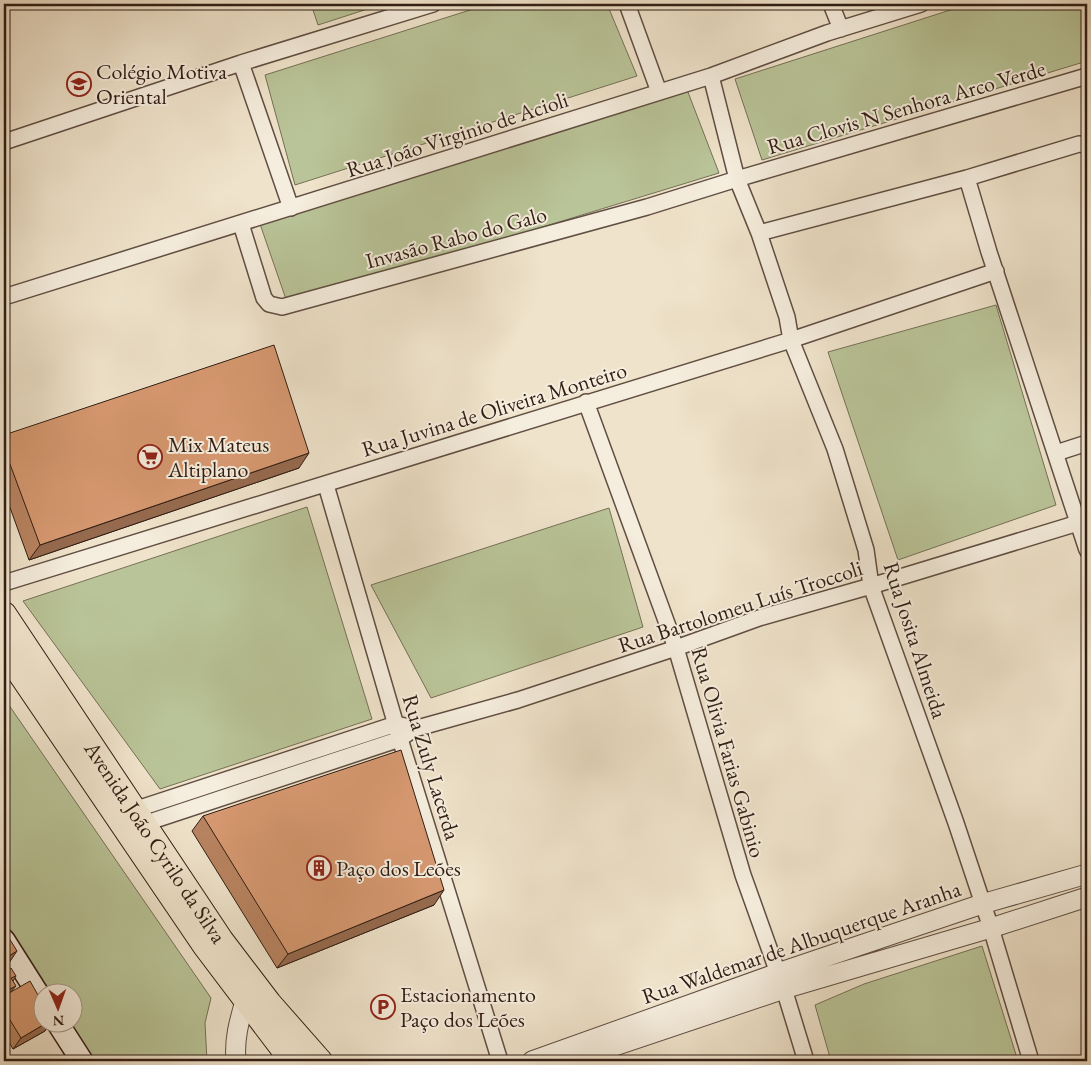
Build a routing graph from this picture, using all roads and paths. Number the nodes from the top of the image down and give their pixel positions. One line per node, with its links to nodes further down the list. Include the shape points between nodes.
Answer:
1 (433, 4): 6 (street)
2 (628, 4): 9 (street)
3 (831, 4): 5 (street)
4 (921, 4): 5 (street, Rua João Virginio de Acioli)
5 (841, 29): 7 (street, Rua João Virginio de Acioli)
6 (241, 62): 10 (street); 14 (street)
7 (711, 76): 9 (street, Rua João Virginio de Acioli); 13 (street, Rua Josita Almeida)
8 (1087, 76): 13 (street, Rua Clovis N Senhora Arco Verde)
9 (659, 92): 14 (street, Rua João Virginio de Acioli)
10 (4, 142)
11 (1087, 145): 12 (street, via 1078,144)
12 (968, 178): 16 (street); 17 (street)
13 (737, 179): 15 (street, Invasão Rabo do Galo, via 647,207 282,307 269,304 264,298); 16 (street, Rua Josita Almeida)
14 (291, 208): 15 (street, Rua João Virginio de Acioli)
15 (241, 224): 18 (street, Rua João Virginio de Acioli)
16 (759, 233): 19 (street, Rua Josita Almeida, via 787,317)
17 (996, 271): 19 (street, Rua Juvina de Oliveira Monteiro); 22 (street)
18 (4, 297)
19 (791, 340): 20 (street, Rua Juvina de Oliveira Monteiro); 27 (street, Rua Josita Almeida, via 835,448 866,550)
20 (586, 402): 23 (street, Rua Juvina de Oliveira Monteiro); 29 (street, Rua Olivia Farias Gabinio)
21 (1087, 443): 22 (street)
22 (1056, 453): 24 (street)
23 (326, 485): 26 (street, Rua Juvina de Oliveira Monteiro); 31 (street, Rua Zuly Lacerda)
24 (1078, 523): 25 (street); 27 (street, Rua Bartolomeu Luís Troccoli)
25 (1087, 550)
26 (4, 583)
27 (871, 586): 29 (street, Rua Bartolomeu Luís Troccoli, via 758,618); 37 (street, Rua Josita Almeida)
28 (4, 614): 34 (main road, Avenida João Cyrilo da Silva)
29 (676, 648): 32 (street, Rua Bartolomeu Luís Troccoli, via 518,700); 40 (street, Rua Olivia Farias Gabinio, via 743,875)
30 (4, 650): 42 (main road, Avenida João Cyrilo da Silva, via 205,946)
31 (396, 724): 32 (street); 33 (street, Rua Zuly Lacerda); 34 (street)
32 (414, 729): 33 (street, Rua Bartolomeu Luís Troccoli)
33 (400, 739): 34 (street, Rua Bartolomeu Luís Troccoli); 48 (street, Rua Zuly Lacerda)
34 (138, 817): 47 (main road, Avenida João Cyrilo da Silva, via 221,940 269,1004)
35 (1087, 874): 37 (street, Rua Waldemar de Albuquerque Aranha)
36 (1087, 897): 38 (street)
37 (982, 904): 38 (street, Rua Josita Almeida); 40 (street, Rua Waldemar de Albuquerque Aranha)
38 (990, 928): 40 (street); 52 (street, Rua Josita Almeida)
39 (4, 940): 41 (main road)
40 (781, 981): 49 (street, Rua Waldemar de Albuquerque Aranha); 50 (street); 51 (street, Rua Olivia Farias Gabinio)
41 (32, 984)
42 (246, 1001): 45 (street, via 237,1028); 46 (main road, Avenida João Cyrilo da Silva)
43 (63, 1032): 44 (main road)
44 (82, 1061)
45 (236, 1061)
46 (292, 1061)
47 (320, 1061)
48 (500, 1061)
49 (532, 1061)
50 (570, 1061)
51 (806, 1061)
52 (1030, 1061)

